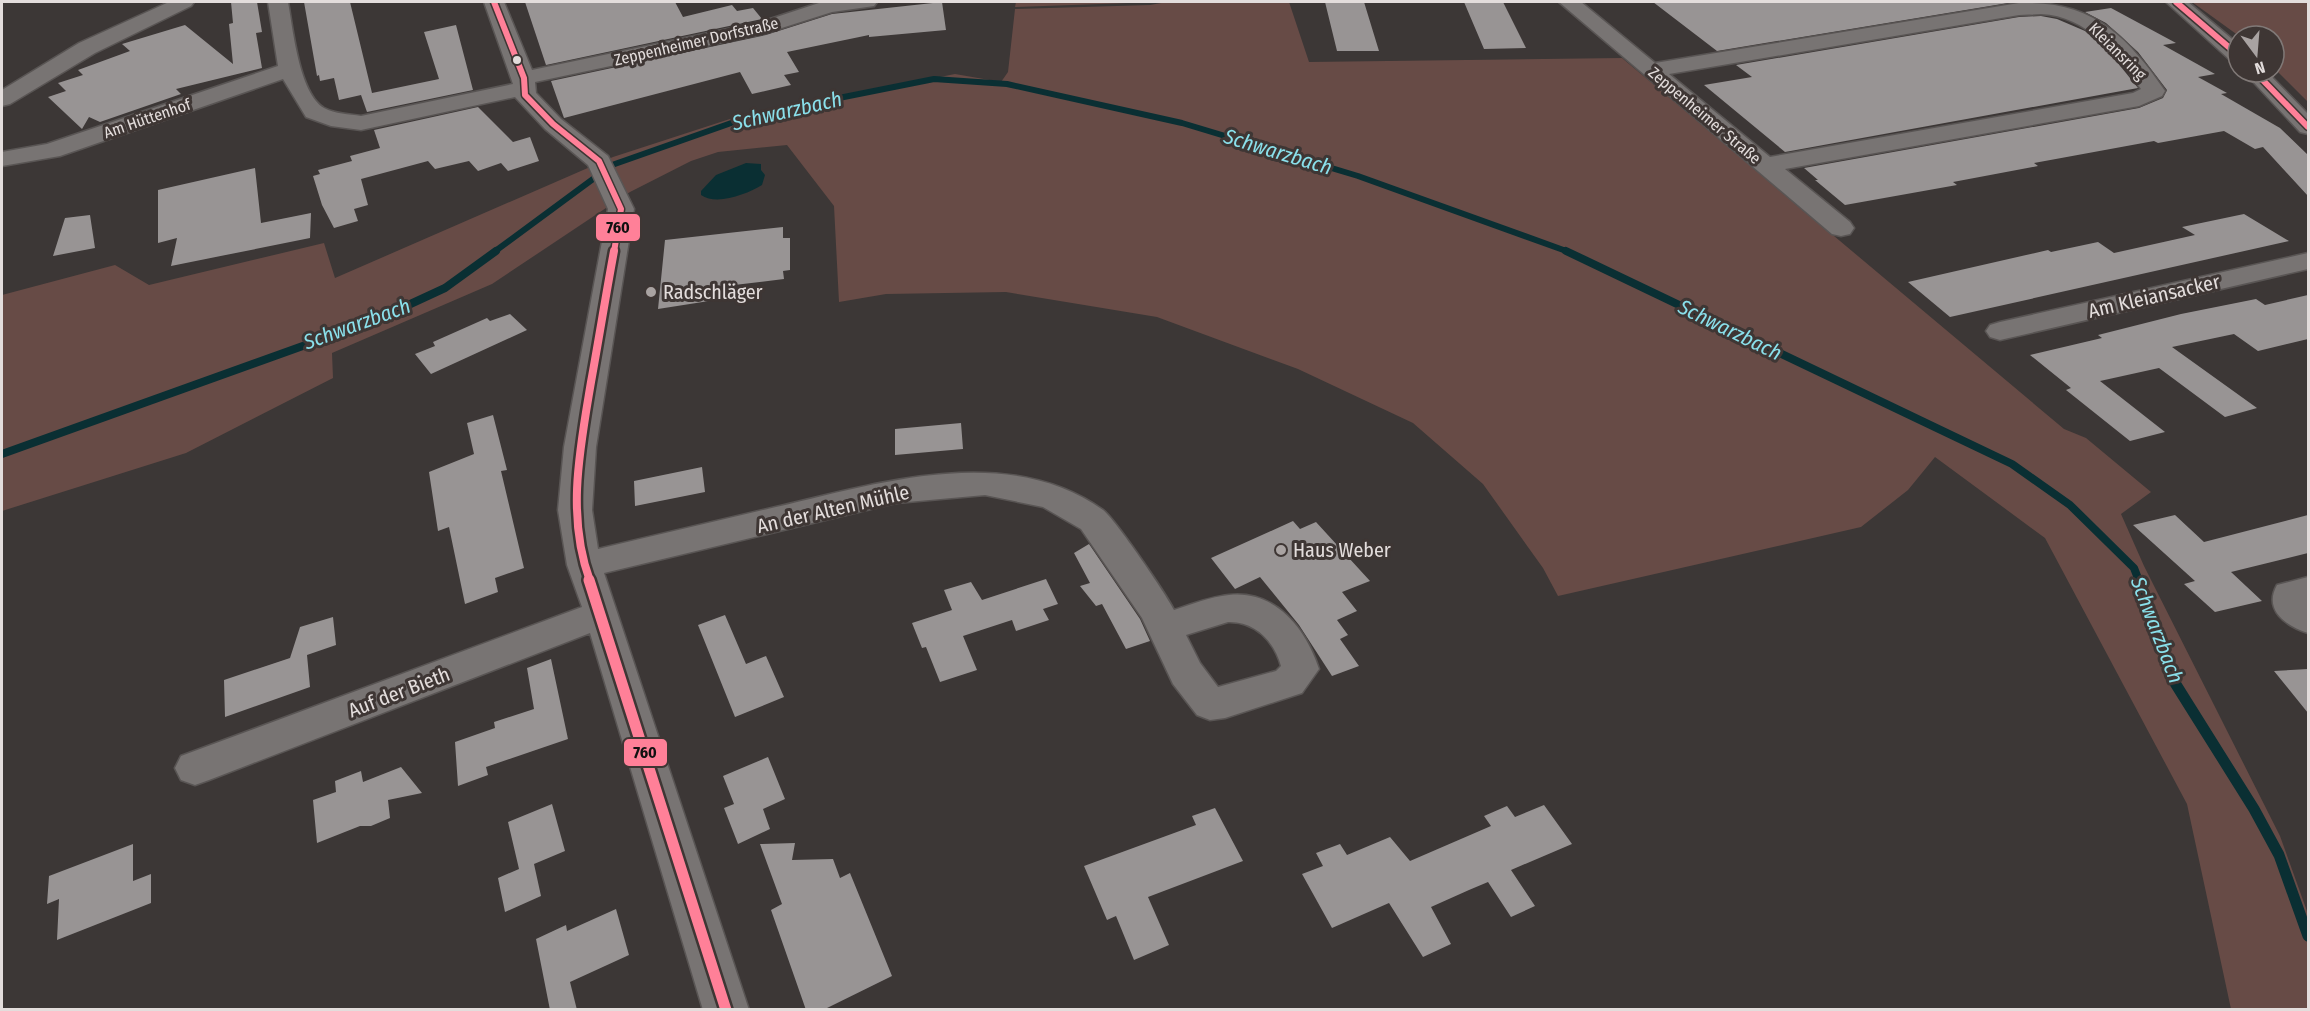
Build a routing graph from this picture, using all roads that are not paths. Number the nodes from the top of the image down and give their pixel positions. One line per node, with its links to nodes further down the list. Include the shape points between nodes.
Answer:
1 (184, 2): 12 (street, via 87,48)
2 (278, 2): 8 (street)
3 (494, 2): 10 (street)
4 (867, 2): 10 (street, Zeppenheimer Dorfstraße, via 830,6 766,27)
5 (1569, 2): 9 (street, Zeppenheimer Straße)
6 (2176, 2): 7 (street)
7 (2226, 45)
8 (290, 69): 10 (street, via 314,112 361,123); 14 (street, Am Hüttenhof, via 51,151)
9 (1651, 70): 15 (street, Zeppenheimer Straße); 15 (street, Kleiansring, via 2042,7 2078,14 2092,23 2144,75 2154,91 2139,99)
10 (523, 83): 19 (street, via 525,95 605,172 621,209 580,447 575,510)
11 (2267, 84): 13 (street)
12 (2, 99)
13 (2308, 127)
14 (2, 159)
15 (1765, 165): 16 (street, Zeppenheimer Straße)
16 (1840, 228)
17 (2308, 261): 18 (street, Am Kleiansacker)
18 (2000, 331)
19 (584, 565): 20 (street); 21 (street, An der Alten Mühle, via 896,491 985,484 1054,498 1093,520)
20 (602, 614): 22 (street, Auf der Bieth); 23 (street)
21 (1164, 628)
22 (195, 768)
23 (726, 1010)

